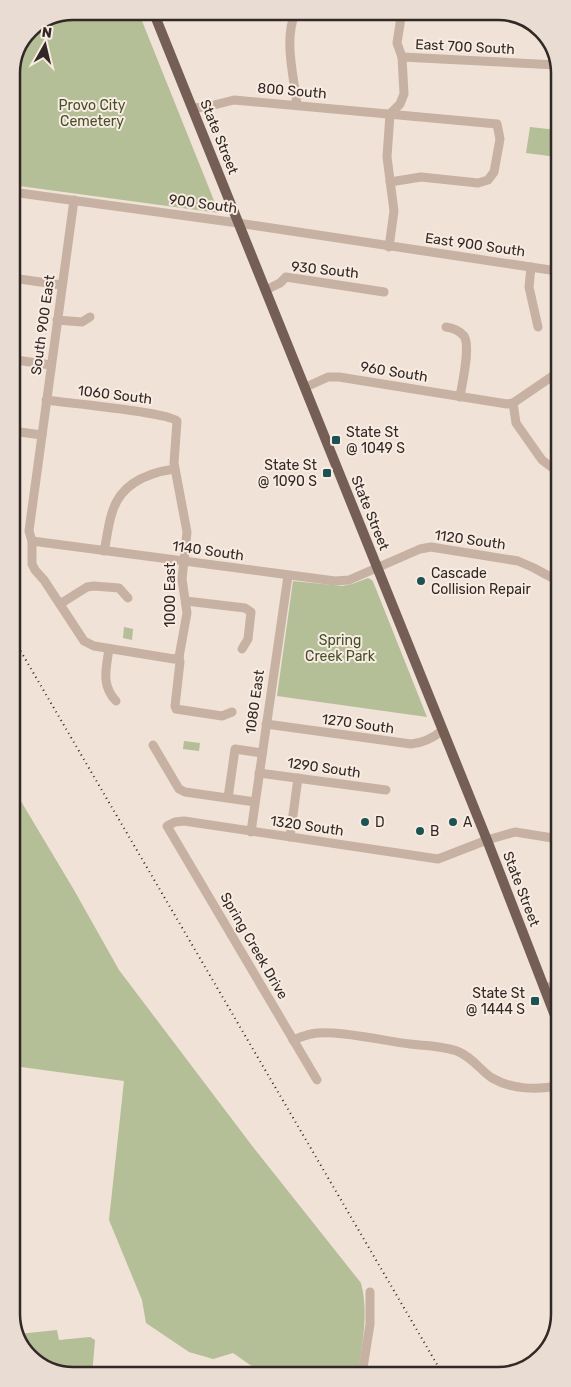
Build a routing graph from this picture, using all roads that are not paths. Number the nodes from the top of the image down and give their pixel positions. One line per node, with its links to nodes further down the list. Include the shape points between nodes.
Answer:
1 (157, 20): 7 (main road, State Street)
2 (293, 20): 6 (street, via 289,43)
3 (401, 20): 4 (street, via 397,43)
4 (402, 57): 5 (street, East 700 South); 8 (street, via 405,92 400,104)
5 (551, 65)
6 (297, 105): 7 (street, 800 South, via 234,100 206,108); 8 (street, 800 South)
7 (192, 108): 12 (main road, State Street)
8 (390, 114): 9 (street, via 387,157); 9 (street, 800 South, via 497,124 500,139 494,172 488,180 478,184 421,177)
9 (390, 182): 13 (street, via 394,211)
10 (20, 193): 11 (street, 900 South)
11 (74, 200): 12 (street, 900 South); 17 (street, South 900 East)
12 (238, 223): 13 (street, 900 South); 18 (main road, State Street)
13 (389, 246): 14 (street, East 900 South)
14 (531, 267): 15 (street, East 900 South); 22 (street, via 529,287)
15 (551, 270)
16 (20, 279): 17 (street)
17 (62, 285): 21 (street, South 900 East)
18 (266, 290): 19 (street, 930 South, via 286,277); 27 (main road, State Street)
19 (384, 292)
20 (90, 317): 21 (street, via 82,322)
21 (57, 320): 25 (street, South 900 East)
22 (538, 327)
23 (446, 328): 28 (street, via 456,329 464,336 467,345)
24 (20, 361): 25 (street)
25 (51, 365): 29 (street, South 900 East)
26 (551, 377): 30 (street)
27 (306, 387): 28 (street, 960 South, via 328,377 339,377); 39 (main road, State Street)
28 (460, 397): 30 (street, 960 South)
29 (46, 400): 31 (street, 1060 South, via 167,416); 33 (street, South 900 East)
30 (513, 403): 34 (street, via 516,423 542,460)
31 (178, 423): 35 (street, 1000 East)
32 (20, 433): 33 (street)
33 (42, 435): 36 (street, South 900 East, via 29,531)
34 (551, 466)
35 (174, 469): 37 (street, via 134,482 119,496 112,512); 38 (street, 1000 East, via 186,523)
36 (32, 540): 37 (street, 1140 South); 44 (street, South 900 East, via 32,564)
37 (104, 551): 38 (street, 1140 South)
38 (183, 561): 40 (street, 1140 South); 43 (street, 1000 East, via 182,585)
39 (377, 568): 40 (street, 1140 South, via 349,580); 41 (street, 1120 South, via 431,547 518,561); 51 (main road, State Street)
40 (288, 576): 50 (street, 1080 East)
41 (551, 577)
42 (128, 598): 44 (street, via 119,588 94,586)
43 (186, 601): 46 (street, via 245,608 251,612 248,640); 47 (street, 1000 East)
44 (60, 604): 45 (street, South 900 East, via 79,636 87,643)
45 (109, 649): 47 (street, via 174,659); 48 (street, via 105,683)
46 (242, 649)
47 (179, 657): 49 (street, 1000 East, via 176,709 222,716)
48 (116, 701)
49 (232, 712)
50 (266, 724): 51 (street, 1270 South, via 411,744 420,744); 53 (street, 1080 East)
51 (443, 730): 63 (main road, State Street)
52 (153, 745): 57 (street, via 179,789)
53 (262, 753): 54 (street, 1080 East); 57 (street, via 235,749)
54 (259, 772): 55 (street, 1290 South); 58 (street, 1080 East)
55 (298, 778): 56 (street, 1290 South); 61 (street)
56 (386, 790)
57 (228, 798): 58 (street)
58 (255, 802): 60 (street, 1080 East)
59 (167, 826): 60 (street, 1320 South, via 184,821); 67 (street, Spring Creek Drive)
60 (251, 832): 61 (street, 1320 South)
61 (290, 837): 63 (street, 1320 South, via 438,859)
62 (551, 838): 63 (street, 1320 South, via 515,832)
63 (487, 840): 65 (main road, State Street)
64 (551, 986): 65 (street)
65 (544, 988): 66 (main road, State Street)
66 (551, 1006)
67 (293, 1040): 68 (street, Spring Creek Drive); 69 (street, via 311,1034 332,1033 444,1049 474,1060 492,1078 513,1086)
68 (317, 1080)
69 (551, 1087)
70 (370, 1292): 71 (street, via 370,1324)
71 (363, 1367)

